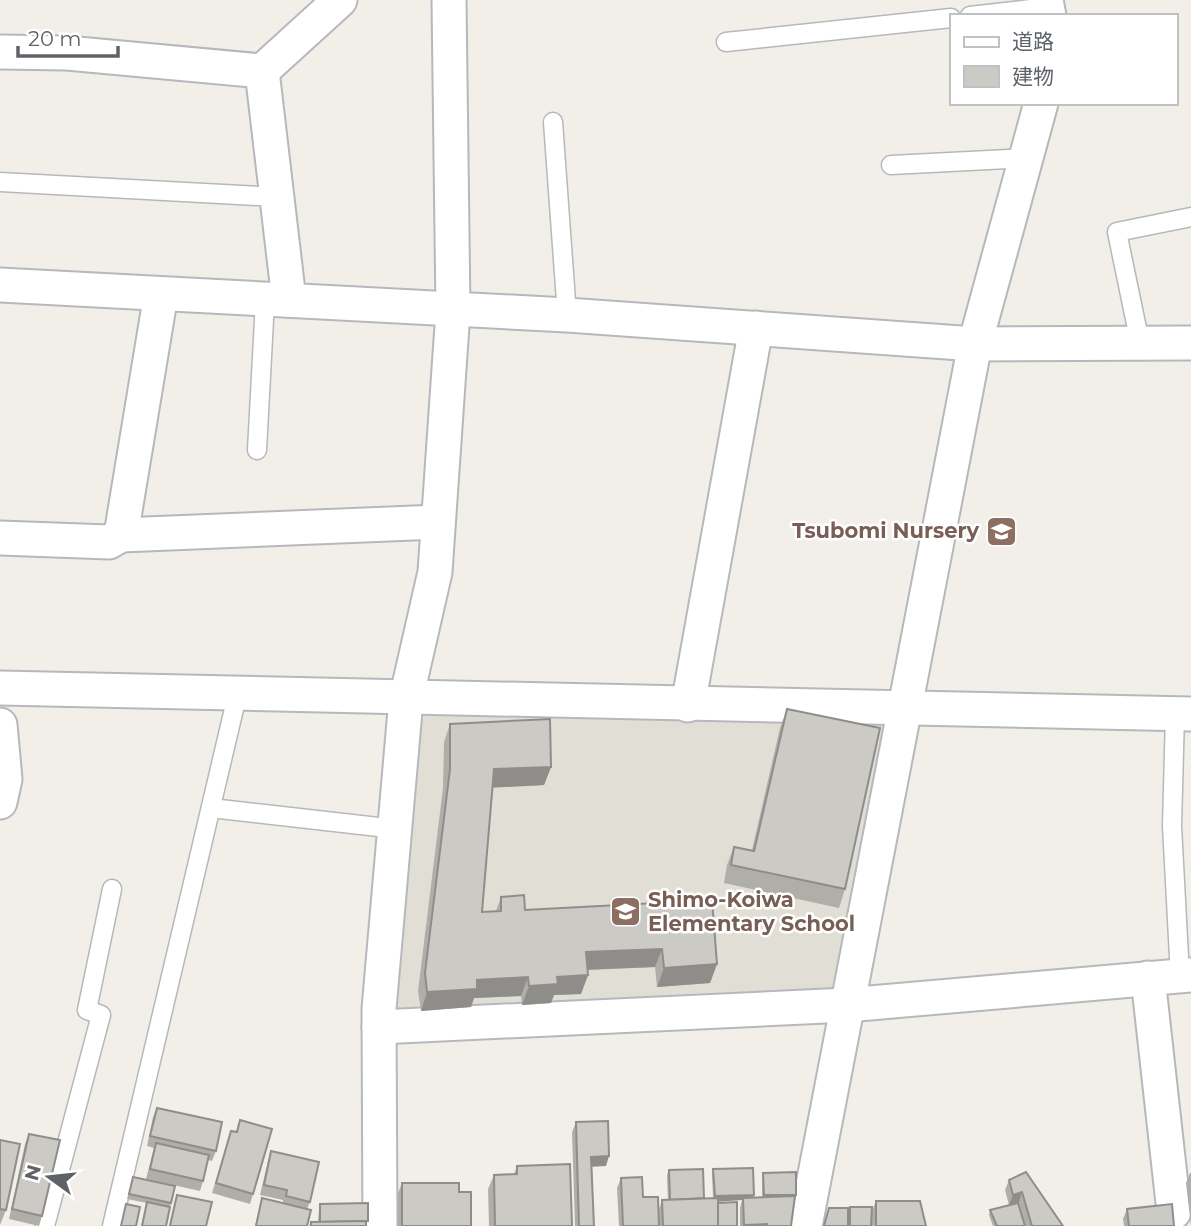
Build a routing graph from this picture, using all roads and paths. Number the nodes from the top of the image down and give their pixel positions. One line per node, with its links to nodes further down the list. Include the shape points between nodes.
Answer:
1 (340, 0): 8 (street)
2 (449, 0): 19 (street)
3 (1048, 8): 4 (lane)
4 (990, 14)
5 (950, 18): 6 (lane)
6 (726, 42)
7 (0, 52): 8 (street, via 67,53)
8 (262, 71): 14 (street)
9 (1040, 105): 11 (street)
10 (553, 122): 20 (lane)
11 (1027, 158): 12 (lane); 24 (street)
12 (891, 165)
13 (0, 182): 14 (lane)
14 (277, 197): 18 (street)
15 (1191, 217): 22 (lane, via 1117,232)
16 (0, 285): 17 (street)
17 (161, 294): 18 (street); 27 (street)
18 (277, 301): 19 (street); 25 (lane)
19 (453, 311): 20 (street); 26 (street)
20 (567, 315): 21 (street)
21 (756, 328): 24 (street); 32 (street)
22 (1140, 343): 23 (street); 24 (street)
23 (1191, 343)
24 (975, 344): 33 (street)
25 (257, 450)
26 (438, 522): 27 (street); 31 (street, via 435,572)
27 (121, 535): 28 (street, via 109,542)
28 (0, 538)
29 (0, 688): 30 (street)
30 (238, 692): 31 (street); 37 (lane)
31 (406, 699): 32 (street); 38 (street)
32 (688, 705): 33 (street)
33 (903, 709): 34 (street); 42 (street)
34 (1183, 714): 40 (lane, via 1172,826)
35 (0, 725): 36 (street, via 5,779)
36 (0, 802)
37 (211, 808): 38 (lane); 46 (lane)
38 (396, 829): 43 (street)
39 (113, 889): 45 (lane, via 88,1010 102,1015)
40 (1186, 975): 41 (street)
41 (1147, 978): 42 (street); 44 (street)
42 (847, 1005): 43 (street); 48 (street)
43 (379, 1027): 47 (street)
44 (1174, 1212)
45 (46, 1226)
46 (112, 1226)
47 (380, 1226)
48 (805, 1226)

